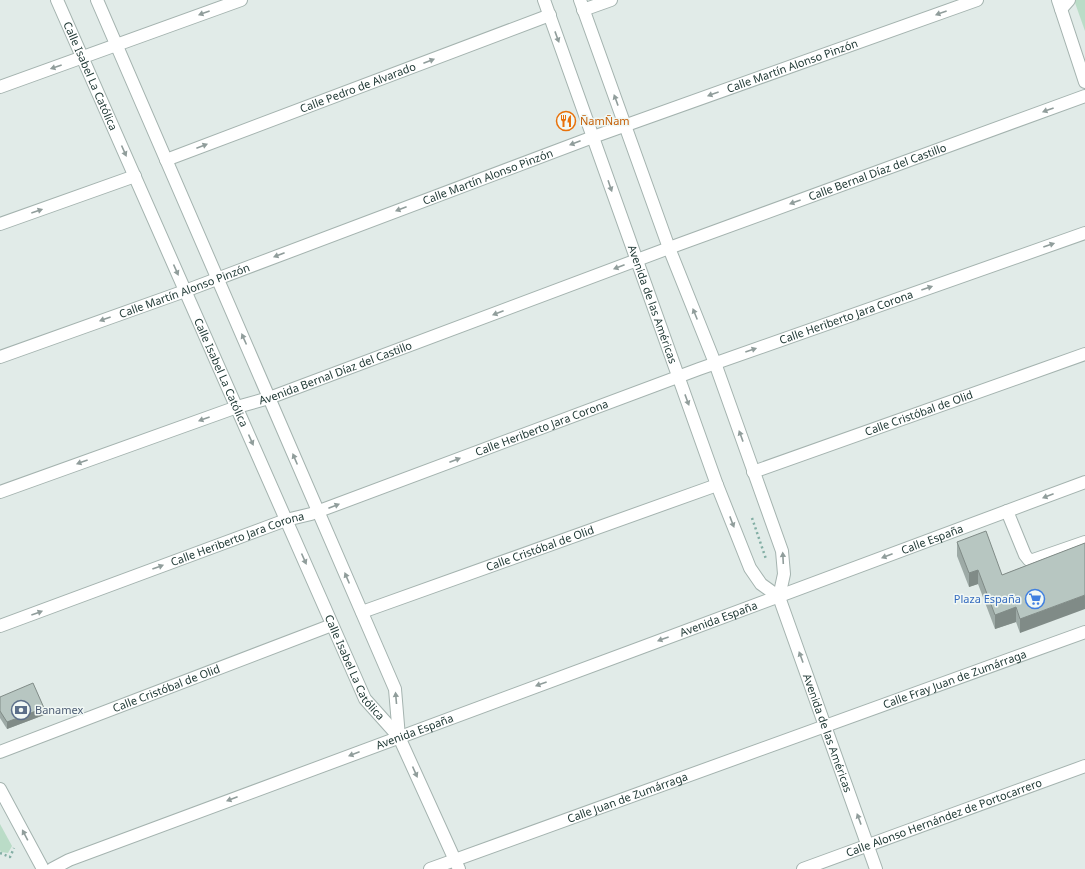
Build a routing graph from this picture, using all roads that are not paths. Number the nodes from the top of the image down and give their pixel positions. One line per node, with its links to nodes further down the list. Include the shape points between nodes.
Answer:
1 (57, 0): 12 (street, Calle Isabel La Católica)
2 (96, 0): 11 (street, Calle Isabel La Católica)
3 (241, 0): 11 (street, one-way to 11)
4 (544, 0): 10 (street, Avenida de las Américas)
5 (611, 0): 9 (street)
6 (977, 0): 16 (street, Calle Martín Alonso Pinzón, one-way to 16)
7 (1069, 0): 8 (street)
8 (1059, 4): 13 (street)
9 (582, 5): 16 (street, one-way to 9)
10 (550, 15): 17 (street, Avenida de las Américas, one-way to 17); 18 (street, Calle Pedro de Alvarado, one-way to 10)
11 (116, 46): 12 (street); 18 (street, Calle Isabel La Católica)
12 (83, 58): 14 (street, one-way to 14); 19 (street, Calle Isabel La Católica, one-way to 19)
13 (1085, 82)
14 (0, 87)
15 (1085, 96): 22 (street, Calle Bernal Díaz del Castillo, one-way to 22)
16 (625, 125): 17 (street, Calle Martín Alonso Pinzón); 22 (street)
17 (593, 137): 23 (street, Avenida de las Américas, one-way to 23); 24 (street, Calle Martín Alonso Pinzón, one-way to 24)
18 (166, 160): 24 (street, Calle Isabel La Católica)
19 (135, 176): 20 (street, one-way to 19); 25 (street, Calle Isabel La Católica, one-way to 25)
20 (0, 224)
21 (1085, 233): 28 (street, Calle Heriberto Jara Corona, one-way to 21)
22 (669, 248): 23 (street, Avenida Bernal Díaz del Castillo); 28 (street, one-way to 22)
23 (637, 260): 29 (street, Avenida de las Américas); 30 (street, Avenida Bernal Díaz del Castillo, one-way to 30)
24 (217, 278): 25 (street, Calle Martín Alonso Pinzón); 30 (street, Calle Isabel La Católica, one-way to 24)
25 (185, 291): 27 (street, Calle Martín Alonso Pinzón, one-way to 27); 31 (street, Calle Isabel La Católica)
26 (1085, 354): 32 (street, Calle Cristóbal de Olid)
27 (0, 357)
28 (715, 363): 29 (street, Calle Heriberto Jara Corona); 32 (street, one-way to 28)
29 (679, 376): 34 (street, Avenida de las Américas, one-way to 34); 37 (street, Calle Heriberto Jara Corona, one-way to 29)
30 (269, 398): 31 (street, Avenida Bernal Díaz del Castillo); 37 (street, Calle Isabel La Católica, one-way to 30)
31 (237, 407): 35 (street, Avenida Bernal Díaz del Castillo, one-way to 35); 38 (street, Calle Isabel La Católica, one-way to 38)
32 (753, 472): 40 (street, one-way to 32, via 784,574 782,551)
33 (1085, 482): 36 (street, Calle España, one-way to 36)
34 (718, 485): 40 (street, Avenida de las Américas, one-way to 40, via 750,568 761,584); 41 (street, Calle Cristóbal de Olid)
35 (0, 492)
36 (1007, 511): 39 (street, via 1025,556 1029,560); 40 (street, Calle España, one-way to 40)
37 (318, 512): 38 (street, Calle Heriberto Jara Corona); 41 (street, Calle Isabel La Católica, one-way to 37)
38 (286, 520): 42 (street, Calle Isabel La Católica, one-way to 42); 43 (street, Calle Heriberto Jara Corona, one-way to 38)
39 (1085, 542)
40 (779, 597): 45 (street, Avenida de las Américas, one-way to 40); 46 (street, Avenida España, one-way to 46)
41 (362, 612): 46 (street, Calle Isabel La Católica, one-way to 41, via 395,689)
42 (332, 624): 46 (street, Calle Isabel La Católica, via 365,699); 47 (street, Calle Cristóbal de Olid)
43 (0, 626)
44 (1085, 632): 45 (street, Calle Fray Juan de Zumárraga)
45 (825, 725): 50 (street, Avenida de las Américas, one-way to 45); 51 (street, Calle Juan de Zumárraga)
46 (399, 737): 51 (street, Calle Isabel La Católica, one-way to 51); 53 (street, Avenida España, one-way to 53, via 69,860)
47 (0, 752)
48 (1085, 766): 50 (street, Calle Alonso Hernández de Portocarrero)
49 (0, 789): 52 (street, one-way to 49)
50 (868, 846): 55 (street, Calle Alonso Hernández de Portocarrero); 56 (street, Avenida de las Américas)
51 (456, 864): 54 (street, Calle Juan de Zumárraga)
52 (43, 869)
53 (52, 869)
54 (430, 869)
55 (803, 869)
56 (876, 869)

